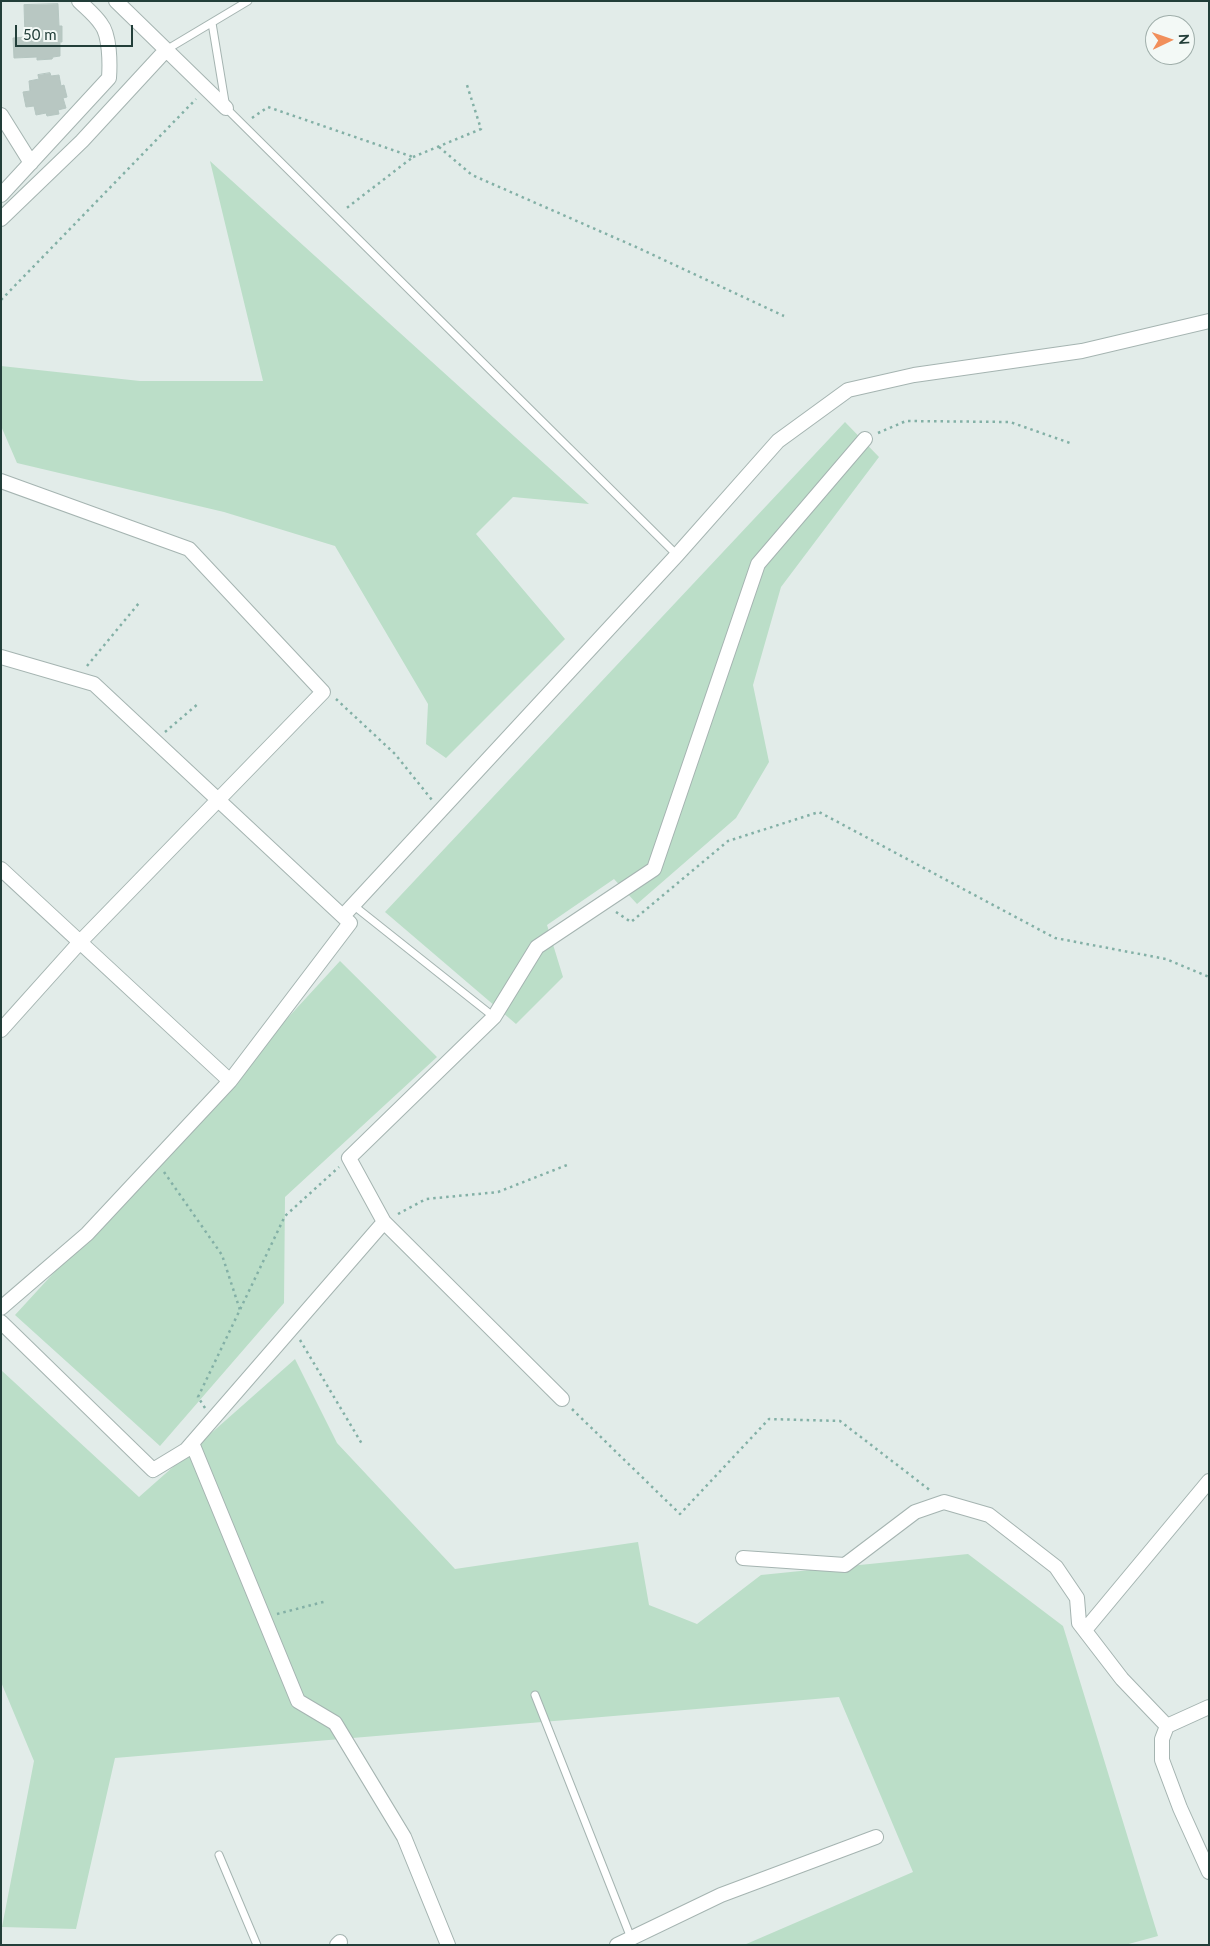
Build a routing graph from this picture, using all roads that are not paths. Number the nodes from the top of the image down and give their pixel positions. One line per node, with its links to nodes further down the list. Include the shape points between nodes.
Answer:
1 (79, 1): 8 (street, via 102,24 106,34 109,78)
2 (116, 1): 5 (street)
3 (248, 1): 4 (lane)
4 (212, 23): 5 (lane); 6 (lane)
5 (166, 50): 6 (street); 10 (street, via 82,141)
6 (226, 108): 14 (lane)
7 (1, 115): 8 (street)
8 (30, 163): 9 (street)
9 (1, 195)
10 (1, 219)
11 (1209, 321): 14 (street, via 1082,351 914,375 848,390 778,441)
12 (865, 439): 21 (street, via 758,564 654,869 537,947)
13 (1, 481): 16 (street, via 189,549 323,692)
14 (677, 555): 18 (street)
15 (1, 657): 16 (street, via 94,684)
16 (218, 800): 19 (street); 20 (street)
17 (1, 870): 20 (street)
18 (353, 905): 19 (street); 21 (lane)
19 (343, 916): 23 (street, via 350,923)
20 (80, 942): 22 (street); 23 (street)
21 (494, 1017): 24 (street, via 349,1158)
22 (1, 1030)
23 (230, 1081): 25 (street, via 87,1234)
24 (384, 1222): 27 (street); 28 (street)
25 (1, 1308)
26 (1, 1322): 28 (street, via 153,1470)
27 (562, 1399)
28 (192, 1443): 40 (street, via 298,1700 335,1723 404,1837)
29 (1209, 1481): 31 (street)
30 (743, 1558): 31 (street, via 845,1565 915,1512 944,1502 989,1515 1056,1567 1077,1598 1079,1623)
31 (1085, 1630): 34 (street, via 1122,1680)
32 (535, 1695): 38 (lane)
33 (1209, 1707): 34 (street)
34 (1167, 1726): 37 (street, via 1162,1739 1162,1760)
35 (876, 1837): 38 (street, via 721,1895)
36 (219, 1855): 39 (lane)
37 (1209, 1872)
38 (631, 1938): 41 (street)
39 (257, 1945)
40 (448, 1945)
41 (617, 1945)

